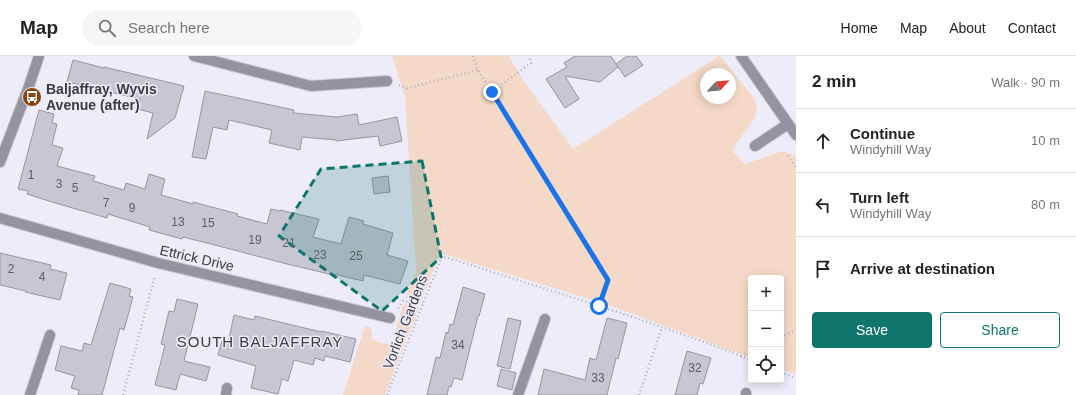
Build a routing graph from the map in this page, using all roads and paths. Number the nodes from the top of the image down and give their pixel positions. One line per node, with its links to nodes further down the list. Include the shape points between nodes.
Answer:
1 (39, 56): 13 (street)
2 (194, 56): 7 (street, via 311,86)
3 (473, 56): 6 (path)
4 (529, 56): 8 (path, via 531,63)
5 (741, 56): 9 (street)
6 (478, 70): 7 (path, via 407,88); 8 (path)
7 (387, 81)
8 (492, 92): 18 (path, via 608,280)
9 (788, 124): 10 (street); 11 (street)
10 (796, 135)
11 (755, 146)
12 (788, 156): 14 (path)
13 (0, 162)
14 (796, 167)
15 (0, 218): 16 (street, Ettrick Drive)
16 (158, 263): 19 (street, Ettrick Drive); 31 (path)
17 (423, 304): 18 (path, Vorlich Gardens, via 442,256); 19 (path, via 403,301); 32 (path, Vorlich Gardens)
18 (599, 306): 21 (path)
19 (390, 318)
20 (545, 319): 33 (street)
21 (662, 328): 26 (path); 34 (path)
22 (796, 330): 24 (path)
23 (50, 335): 30 (street)
24 (784, 336)
25 (748, 352): 26 (path)
26 (741, 356): 27 (path)
27 (748, 359)
28 (784, 373): 29 (path)
29 (796, 378)
30 (30, 395)
31 (124, 395)
32 (387, 395)
33 (518, 395)
34 (639, 395)

